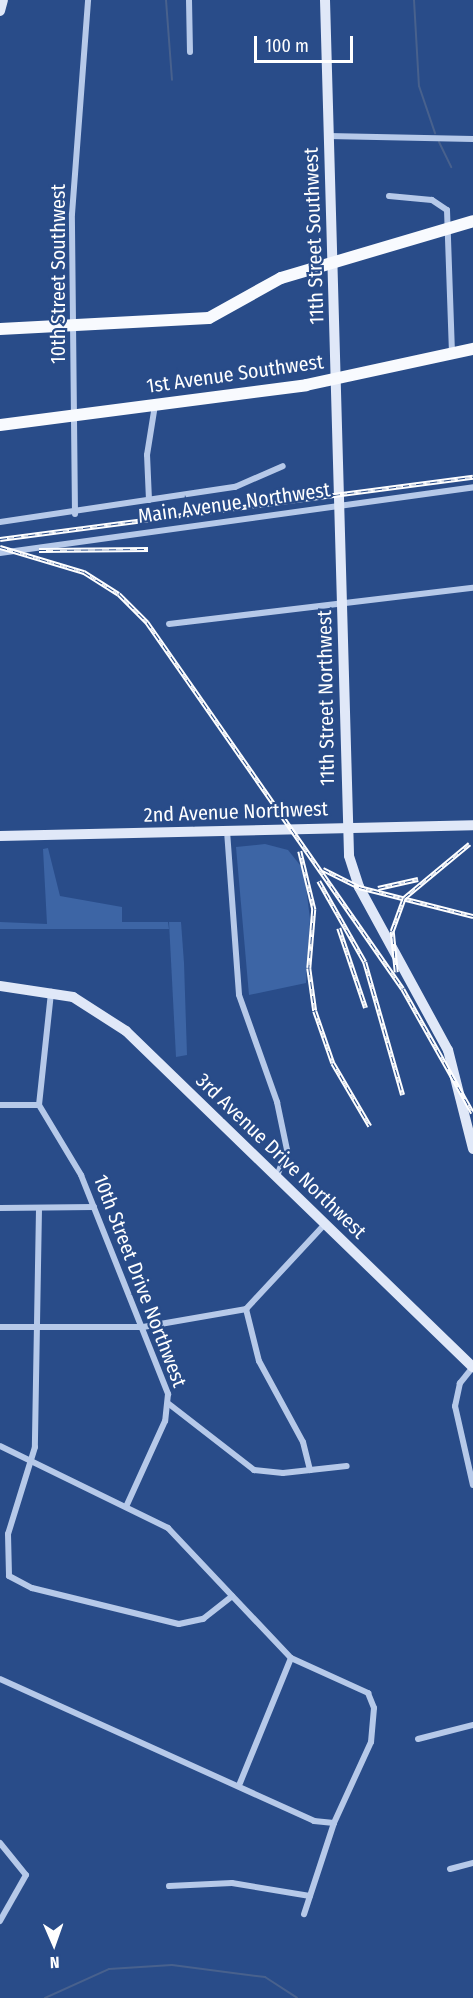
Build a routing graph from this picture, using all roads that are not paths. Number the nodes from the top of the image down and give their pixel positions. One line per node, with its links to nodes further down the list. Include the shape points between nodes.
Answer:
1 (3, 0): 5 (street)
2 (88, 0): 13 (street, 10th Street Southwest, via 72,214)
3 (189, 0): 6 (street)
4 (325, 0): 7 (street, 11th Street Southwest)
5 (0, 11)
6 (190, 52)
7 (328, 136): 8 (street); 12 (street, 11th Street Southwest)
8 (473, 138)
9 (389, 196): 11 (street, via 439,202 447,210)
10 (473, 221): 11 (main road)
11 (449, 226): 12 (main road); 16 (street)
12 (332, 261): 13 (main road, via 281,278 209,318); 17 (street, 11th Street Southwest)
13 (73, 327): 14 (main road); 19 (street, 10th Street Southwest)
14 (0, 329)
15 (473, 349): 16 (main road, 1st Avenue Southwest)
16 (452, 354): 17 (main road, 1st Avenue Southwest)
17 (337, 379): 18 (main road, 1st Avenue Southwest); 24 (street, 11th Street Southwest)
18 (155, 405): 19 (main road, 1st Avenue Southwest); 23 (street, via 147,455)
19 (75, 416): 20 (main road, 1st Avenue Southwest); 25 (street, 10th Street Southwest)
20 (0, 425)
21 (283, 465): 23 (street, via 235,487)
22 (473, 487): 24 (street, Main Avenue Northwest)
23 (149, 500): 25 (street)
24 (339, 506): 27 (street, Main Avenue Northwest); 29 (street, 11th Street Northwest)
25 (75, 514): 26 (street)
26 (0, 522)
27 (0, 553)
28 (473, 588): 29 (street)
29 (342, 605): 30 (street); 32 (street, 11th Street Northwest)
30 (169, 624)
31 (473, 825): 32 (street, 2nd Avenue Northwest)
32 (347, 826): 33 (street, 2nd Avenue Northwest); 39 (street, 11th Street Northwest, via 349,856 359,887 451,1059)
33 (227, 831): 34 (street, 2nd Avenue Northwest); 40 (street, via 241,1004 277,1102 287,1150)
34 (0, 836)
35 (0, 986): 36 (street, 3rd Avenue Drive Northwest)
36 (51, 991): 38 (street); 40 (street, 3rd Avenue Drive Northwest, via 89,1004 126,1031)
37 (0, 1105): 38 (street)
38 (39, 1105): 42 (street, 10th Street Drive Northwest, via 72,1155)
39 (473, 1149)
40 (277, 1176): 44 (street, 3rd Avenue Drive Northwest)
41 (0, 1208): 43 (street)
42 (94, 1208): 43 (street); 48 (street, 10th Street Drive Northwest)
43 (39, 1209): 46 (street)
44 (326, 1224): 45 (street); 49 (street, 3rd Avenue Drive Northwest)
45 (246, 1309): 48 (street); 54 (street, via 259,1361 303,1442)
46 (37, 1326): 47 (street); 48 (street); 52 (street)
47 (0, 1327)
48 (143, 1327): 50 (street, 10th Street Drive Northwest)
49 (473, 1367): 55 (street, via 460,1383 455,1406)
50 (169, 1404): 54 (street, via 243,1466 263,1473); 56 (street, 10th Street Drive Northwest)
51 (0, 1446): 52 (street)
52 (33, 1462): 56 (street); 57 (street, via 8,1534 6,1566 11,1580 179,1624 203,1619)
53 (347, 1466): 54 (street)
54 (310, 1470)
55 (473, 1485)
56 (126, 1507): 57 (street, via 178,1536)
57 (232, 1596): 58 (street)
58 (291, 1658): 62 (street); 63 (street, via 371,1697 371,1742)
59 (0, 1679): 62 (street)
60 (473, 1725): 61 (street)
61 (417, 1739)
62 (240, 1783): 63 (street, via 314,1821)
63 (334, 1823): 68 (street)
64 (0, 1843): 70 (street, via 26,1875)
65 (473, 1863): 66 (street)
66 (450, 1869)
67 (169, 1886): 68 (street, via 232,1883)
68 (310, 1896): 69 (street)
69 (304, 1914)
70 (0, 1921)

